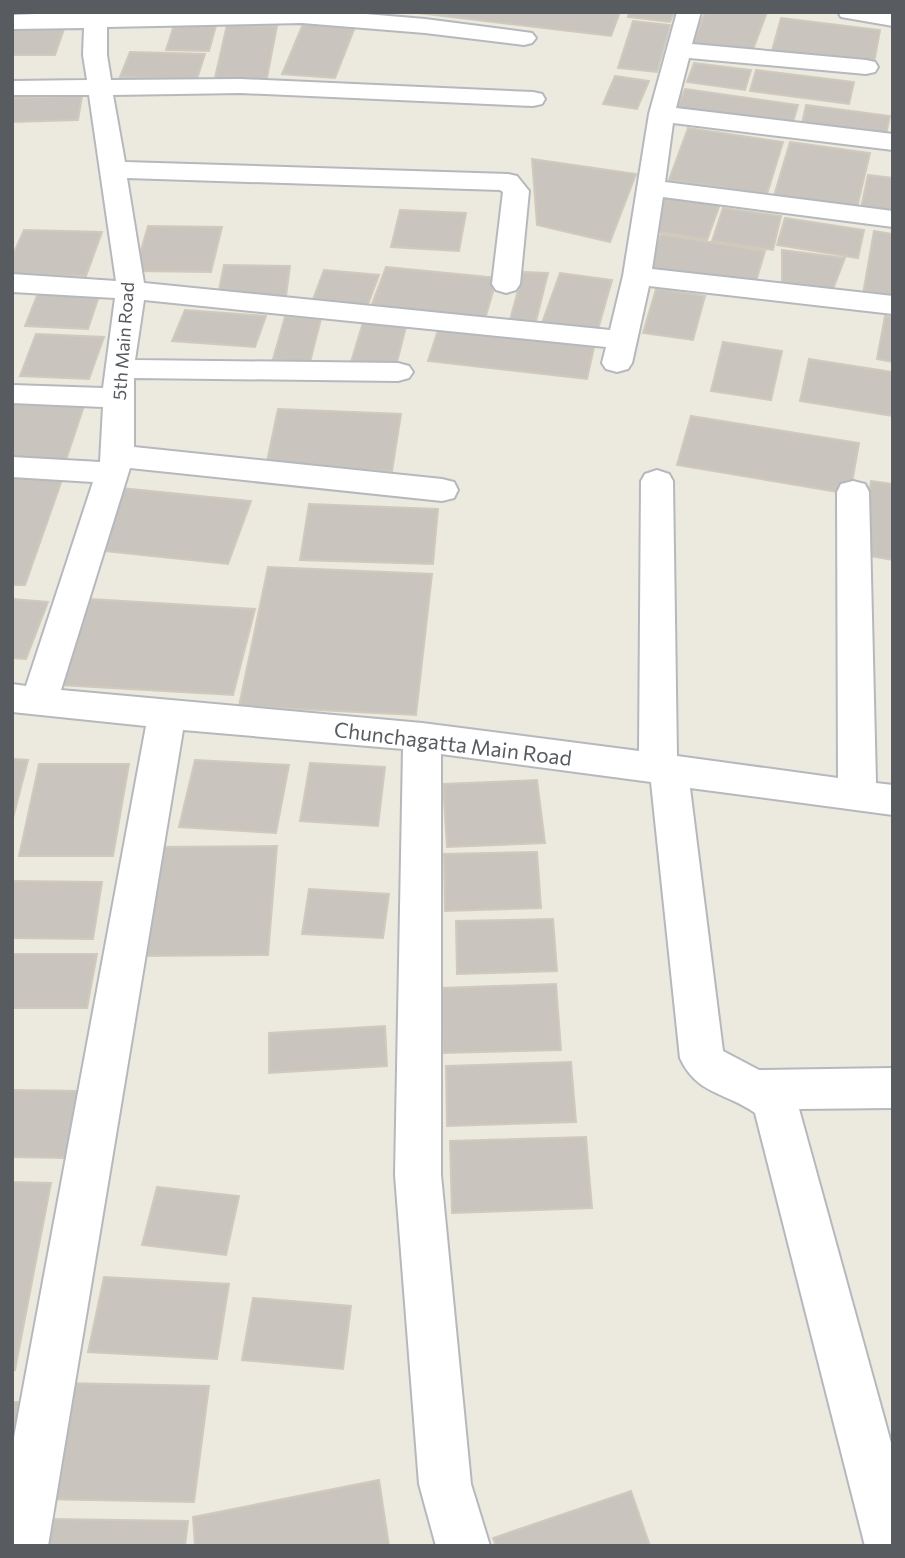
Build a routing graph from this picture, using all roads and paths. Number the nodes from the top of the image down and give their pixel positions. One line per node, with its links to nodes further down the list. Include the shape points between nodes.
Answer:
1 (689, 12): 9 (street)
2 (849, 12): 6 (street)
3 (303, 14): 5 (street); 8 (street)
4 (96, 15): 5 (street); 7 (street); 11 (street, 5th Main Road, via 95,55)
5 (174, 15)
6 (893, 19)
7 (12, 22)
8 (524, 38)
9 (679, 50): 10 (street); 14 (street)
10 (866, 67)
11 (101, 86): 12 (street); 13 (street, via 242,86); 16 (street, 5th Main Road)
12 (12, 88)
13 (533, 99)
14 (662, 114): 15 (street); 17 (street)
15 (893, 142)
16 (114, 170): 21 (street, via 508,182 516,191); 22 (street, 5th Main Road)
17 (650, 188): 18 (street); 19 (street)
18 (893, 219)
19 (637, 276): 22 (street, via 620,352 289,303); 23 (street)
20 (12, 283): 22 (street)
21 (506, 284)
22 (131, 289): 25 (street, 5th Main Road)
23 (893, 306)
24 (398, 372): 25 (street)
25 (119, 383): 26 (street); 27 (street, 5th Main Road)
26 (12, 394)
27 (115, 465): 28 (street); 30 (street); 32 (street, 5th Main Road)
28 (12, 467)
29 (657, 481): 35 (street)
30 (442, 489)
31 (853, 492): 36 (street)
32 (26, 700): 33 (street, Chunchagatta Main Road)
33 (167, 715): 34 (street, Chunchagatta Main Road); 39 (street)
34 (422, 737): 35 (street, Chunchagatta Main Road); 40 (street, via 418,1175 445,1484)
35 (663, 769): 36 (street, Chunchagatta Main Road); 38 (street, via 702,1058 710,1068)
36 (875, 798)
37 (893, 1087): 38 (street)
38 (759, 1090): 41 (street, via 775,1102)
39 (21, 1546)
40 (463, 1546)
41 (892, 1546)

